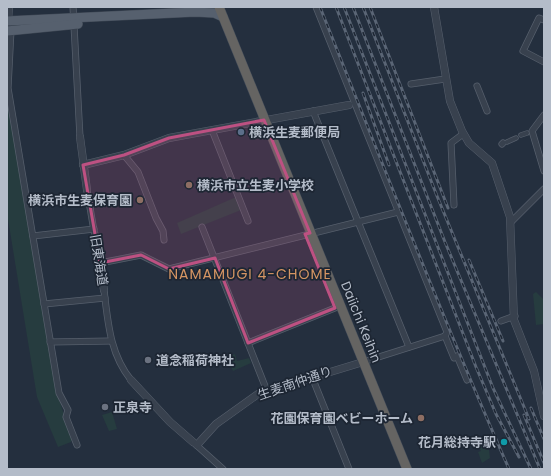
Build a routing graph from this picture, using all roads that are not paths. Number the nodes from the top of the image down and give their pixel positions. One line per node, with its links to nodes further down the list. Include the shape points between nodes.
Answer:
1 (73, 7): 7 (street, 旧東海道)
2 (316, 7): 13 (street)
3 (434, 7): 10 (street)
4 (216, 11): 5 (main road); 5 (main road, via 211,18); 17 (highway, Daiichi Keihin)
5 (197, 15): 7 (main road)
6 (544, 20): 9 (street, via 539,18 523,51)
7 (73, 21): 8 (main road); 8 (main road, via 50,26); 22 (street, 旧東海道)
8 (8, 22): 38 (street, via 8,88)
9 (544, 62)
10 (445, 79): 11 (street); 20 (street, via 450,101)
11 (411, 84)
12 (477, 86): 15 (street)
13 (352, 104): 14 (street); 31 (street)
14 (313, 111): 17 (street); 33 (street)
15 (487, 111)
16 (543, 118): 19 (street)
17 (262, 120): 18 (street); 37 (highway, Daiichi Keihin)
18 (212, 130): 25 (street, via 169,138); 32 (street)
19 (530, 132): 21 (street); 27 (street)
20 (463, 134): 30 (street, via 451,143); 34 (street, via 469,143 492,163)
21 (521, 135)
22 (80, 137): 26 (street, 旧東海道)
23 (516, 138): 24 (street)
24 (504, 143)
25 (124, 155): 26 (street); 39 (street, via 138,172 163,231)
26 (83, 165): 29 (street, 旧東海道)
27 (544, 171)
28 (544, 189): 34 (street)
29 (87, 190): 36 (street, 旧東海道)
30 (454, 205)
31 (398, 212): 33 (street); 47 (street, via 447,332)
32 (248, 221)
33 (357, 222): 37 (street); 51 (street)
34 (511, 222): 45 (street)
35 (202, 227): 40 (street)
36 (94, 232): 38 (street); 41 (street, 旧東海道)
37 (308, 233): 40 (street); 44 (highway, Daiichi Keihin); 52 (highway, Daiichi Keihin)
38 (33, 236): 43 (street)
39 (164, 240)
40 (215, 258): 41 (street, via 169,269 141,255); 50 (street)
41 (100, 262): 42 (street, 旧東海道)
42 (104, 294): 43 (street); 48 (street, 旧東海道)
43 (44, 304): 49 (street)
44 (335, 308): 50 (street); 52 (highway, Daiichi Keihin)
45 (514, 316): 46 (street); 57 (street, via 534,371)
46 (501, 320)
47 (446, 336): 51 (street); 55 (street, via 454,358 457,356)
48 (111, 341): 49 (street); 54 (street, 旧東海道, via 116,358)
49 (50, 342): 59 (street, via 59,392 68,410 66,417)
50 (248, 343): 56 (street)
51 (409, 347): 52 (street)
52 (360, 362): 53 (street, 生麦南仲通り); 62 (highway, Daiichi Keihin); 63 (highway, Daiichi Keihin)
53 (312, 377): 56 (street, 生麦南仲通り); 61 (street)
54 (131, 380): 58 (street, 旧東海道, via 170,422)
55 (467, 380)
56 (267, 391): 58 (street, 生麦南仲通り, via 248,400)
57 (544, 416)
58 (195, 444): 60 (street, 旧東海道)
59 (77, 445)
60 (223, 469)
61 (349, 469)
62 (401, 469)
63 (407, 469)

